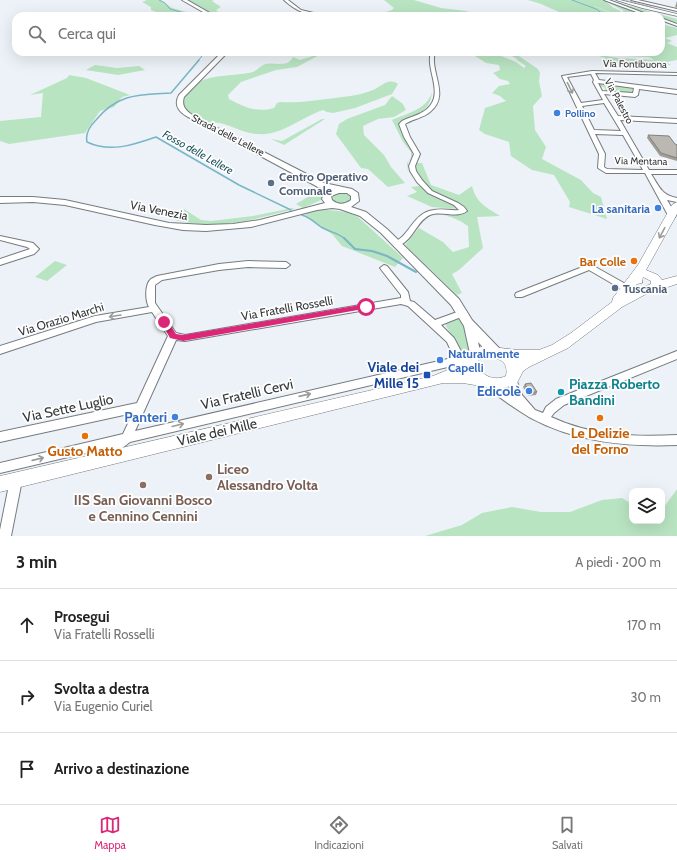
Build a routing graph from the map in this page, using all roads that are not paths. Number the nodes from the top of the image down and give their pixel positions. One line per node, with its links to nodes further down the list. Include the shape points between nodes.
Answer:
1 (184, 0): 6 (street)
2 (286, 0): 7 (street)
3 (606, 0): 8 (street)
4 (617, 0): 10 (street)
5 (633, 0): 10 (street)
6 (206, 12)
7 (305, 12)
8 (639, 12)
9 (672, 12): 10 (street)
10 (677, 13)
11 (665, 20): 13 (street)
12 (665, 24): 14 (street)
13 (677, 25)
14 (677, 28)
15 (220, 56): 32 (street, Strada delle Lellere, via 181,96 181,110)
16 (432, 56): 45 (street, via 431,63 437,97 430,110 402,124 417,154 412,166 415,175 429,192 456,204 463,211 428,214 416,222 404,240)
17 (592, 72): 18 (street, Via Fontibuona); 19 (street, Via Palestro); 24 (street, Via Palestro, one-way to 24, via 564,76)
18 (677, 74)
19 (597, 81): 20 (street); 21 (street, Via Palestro, via 595,82)
20 (637, 87): 21 (street, via 635,95); 22 (street)
21 (601, 92): 23 (street, Via Palestro)
22 (677, 92)
23 (606, 101): 24 (street); 25 (street, Via Palestro)
24 (577, 102): 27 (street, Via Palestro)
25 (616, 118): 26 (street); 28 (street, Via Palestro)
26 (677, 121)
27 (591, 132): 28 (street); 29 (street, Via Palestro, via 602,154 600,167)
28 (625, 133): 30 (street, Via Palestro)
29 (606, 171): 30 (street, Via Mentana)
30 (648, 172): 31 (street, Via Mentana); 34 (street, Via Palestro)
31 (677, 172)
32 (321, 185): 33 (street, Strada delle Lellere); 35 (street, via 326,190)
33 (339, 190): 35 (street, Via Venezia); 38 (street, Strada delle Lellere, via 352,193)
34 (660, 192): 37 (street, via 668,198); 43 (street, Via Palestro)
35 (327, 197): 40 (street); 41 (street, Via Venezia)
36 (0, 200): 41 (street, Via Venezia, via 51,200 166,225 197,228 253,225)
37 (677, 200)
38 (355, 201): 40 (street, via 350,205); 42 (street)
39 (677, 205): 43 (main road)
40 (338, 206): 41 (street, Via Venezia); 42 (street)
41 (312, 208)
42 (363, 214): 45 (street)
43 (672, 215): 46 (main road, one-way to 46)
44 (0, 238): 47 (street, via 35,248 29,253)
45 (397, 244): 58 (street, via 452,298)
46 (647, 261): 50 (main road); 51 (main road, via 653,273)
47 (0, 262)
48 (286, 265): 57 (street, via 248,264 219,267 157,279 151,286 151,303)
49 (384, 268): 56 (street, Via Fratelli Cervi, via 405,294)
50 (637, 275): 53 (main road, via 650,275 657,280); 54 (main road)
51 (677, 276)
52 (677, 280): 53 (main road)
53 (654, 286): 54 (main road)
54 (634, 290): 55 (street, via 590,267); 63 (main road, via 566,343)
55 (519, 295)
56 (406, 302): 59 (street, Via Fratelli Cervi); 60 (street, Via Fratelli Rosselli, via 398,301 185,338)
57 (154, 309): 60 (street); 61 (street, Via Orazio Marchi, one-way to 61, via 95,319)
58 (466, 318): 59 (street); 62 (street, via 481,338); 65 (street)
59 (434, 324): 73 (street, Via Fratelli Cervi, one-way to 59, via 456,361 458,355 452,342)
60 (173, 336): 69 (street)
61 (0, 350)
62 (497, 352): 63 (main road); 65 (main road, via 484,350); 66 (main road, via 505,355 513,364)
63 (540, 355): 66 (main road, via 524,362)
64 (677, 355): 71 (street, via 560,402 551,408)
65 (473, 357): 67 (main road, Viale dei Mille, via 455,373); 68 (main road, via 471,368)
66 (513, 376): 68 (main road, via 503,384); 70 (street, via 518,397)
67 (434, 381): 68 (main road, Viale dei Mille, via 463,378); 75 (main road, Viale dei Mille)
68 (487, 382): 70 (street, via 516,404)
69 (141, 407): 72 (street, Via Sette Luglio); 73 (street)
70 (532, 412): 71 (street)
71 (545, 419): 74 (street, via 571,431 601,438 646,442)
72 (0, 437)
73 (127, 438): 75 (street, via 137,444); 76 (street, via 116,448); 77 (street, Via Fratelli Cervi, one-way to 73)
74 (677, 440)
75 (140, 450): 76 (main road, Viale dei Mille)
76 (113, 457): 78 (main road, Viale dei Mille)
77 (0, 468)
78 (16, 480): 79 (main road, Viale dei Mille); 80 (street)
79 (0, 484)
80 (5, 536)

